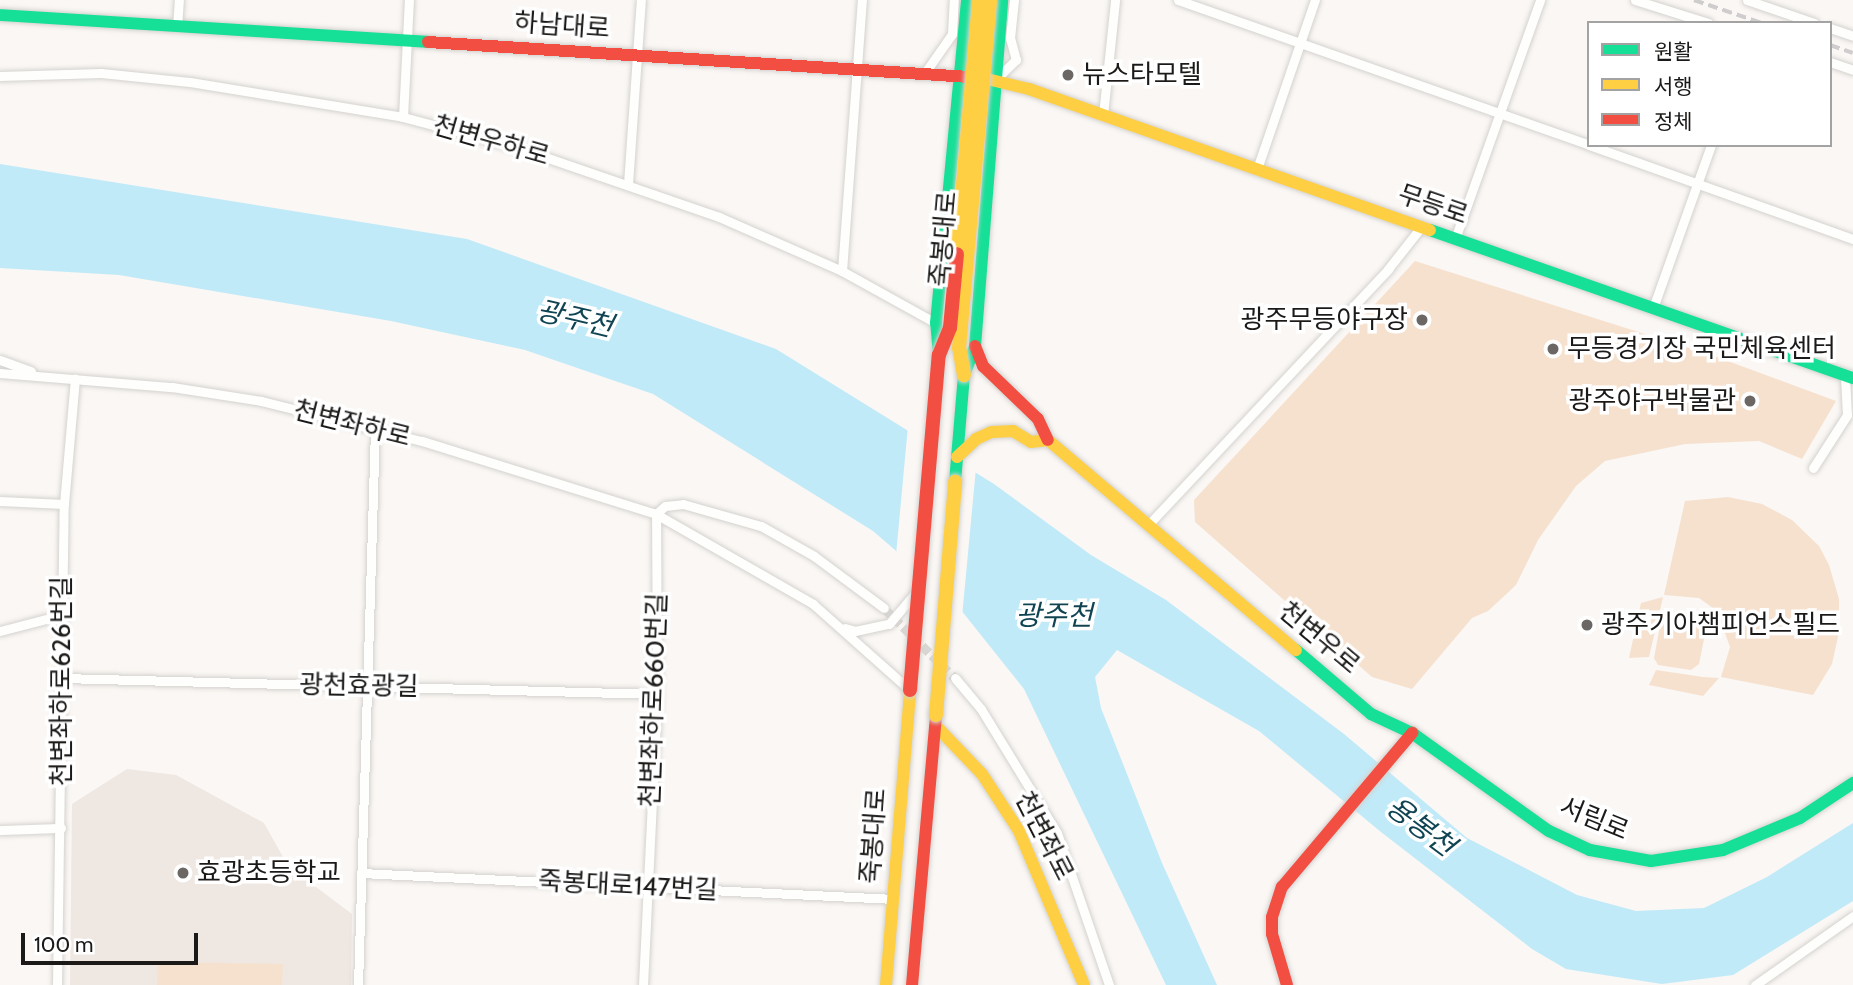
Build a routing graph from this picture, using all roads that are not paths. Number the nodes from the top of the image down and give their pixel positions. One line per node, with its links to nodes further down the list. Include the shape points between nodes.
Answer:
1 (179, 0): 20 (street)
2 (409, 0): 23 (street)
3 (641, 0): 25 (street)
4 (862, 0): 27 (street)
5 (954, 0): 30 (street, via 952,34)
6 (967, 0): 31 (street)
7 (979, 0): 49 (street, 죽봉대로, bridge, via 950,328)
8 (990, 0): 53 (street, 죽봉대로, bridge, via 960,348)
9 (1002, 0): 32 (street)
10 (1014, 0): 32 (street, via 1010,38 1016,60)
11 (1115, 0): 34 (street)
12 (1178, 0): 24 (street)
13 (1315, 0): 24 (street)
14 (1541, 0): 33 (street)
15 (1635, 0): 18 (street)
16 (1749, 0): 19 (street)
17 (0, 15): 20 (street, 하남대로)
18 (1702, 21)
19 (1808, 21)
20 (177, 27): 23 (street, 하남대로)
21 (1832, 29): 22 (street)
22 (1853, 36)
23 (406, 40): 25 (street, 하남대로); 35 (street)
24 (1300, 44): 33 (street); 39 (street)
25 (637, 55): 27 (street, 하남대로); 40 (street)
26 (1832, 63): 28 (street)
27 (857, 70): 30 (street, 하남대로); 45 (street)
28 (1853, 70)
29 (0, 74): 35 (street, 천변우하로, via 101,73 190,82)
30 (924, 74): 31 (street, 하남대로)
31 (958, 76): 32 (street, 하남대로); 47 (street)
32 (995, 80): 34 (street, 무등로); 48 (street)
33 (1500, 114): 36 (street); 43 (street)
34 (1103, 115): 39 (street, 무등로)
35 (403, 117): 40 (street, 천변우하로)
36 (1587, 144)
37 (1594, 147): 41 (street)
38 (1710, 147): 41 (street)
39 (1257, 169): 42 (street, 무등로)
40 (628, 184): 45 (street, 천변우하로, via 719,217)
41 (1697, 184): 44 (street); 46 (street)
42 (1421, 227): 43 (street, 무등로); 63 (street, via 1388,269)
43 (1455, 239): 46 (street, 무등로)
44 (1853, 239)
45 (842, 271): 47 (street, 천변우하로)
46 (1653, 308): 54 (street, 무등로)
47 (936, 323): 49 (street)
48 (975, 346): 53 (street); 57 (street, via 983,366 1038,419)
49 (939, 355): 64 (street, 죽봉대로, bridge)
50 (0, 360): 52 (street, 천변좌하로)
51 (0, 373): 52 (street, 천변좌하로)
52 (39, 374): 55 (street, 천변좌하로)
53 (964, 375): 58 (street, 죽봉대로)
54 (1849, 377): 59 (street, via 1847,415)
55 (75, 378): 56 (street, 천변좌하로, via 261,401); 61 (street, 천변좌하로626번길)
56 (375, 429): 62 (street, 천변좌하로); 71 (street)
57 (1048, 440): 58 (street, 천변우로, via 1031,442 1013,431 992,432 976,439); 63 (street, 천변우로)
58 (957, 457): 74 (street, 죽봉대로, bridge)
59 (1813, 468)
60 (0, 501): 61 (street)
61 (64, 504): 66 (street, 천변좌하로626번길)
62 (656, 514): 65 (street, via 665,506 683,504 761,526 814,556); 67 (street, 천변좌하로, via 769,576); 73 (street, 천변좌하로660번길)
63 (1148, 525): 75 (street, 천변우로, via 1371,714)
64 (917, 591): 67 (street, via 889,624 855,631); 72 (street, 죽봉대로, bridge)
65 (884, 608)
66 (62, 615): 68 (street); 69 (street, 천변좌하로626번길)
67 (844, 628): 72 (street, 천변좌하로)
68 (0, 631)
69 (62, 678): 71 (street, 광천효광길); 77 (street, 천변좌하로626번길)
70 (956, 678): 89 (street, via 981,709 1056,833)
71 (365, 685): 73 (street, 광천효광길); 79 (street)
72 (910, 690): 81 (street, 죽봉대로)
73 (657, 694): 80 (street, 천변좌하로660번길)
74 (935, 720): 87 (street, 죽봉대로); 88 (street, 천변좌로, via 982,774 1019,831)
75 (1412, 733): 76 (street, 서림로, via 1549,831 1590,850 1633,861 1677,860 1723,850 1811,811); 90 (street, via 1301,858 1276,900 1272,934)
76 (1853, 783)
77 (61, 828): 78 (street); 83 (street, 천변좌하로626번길)
78 (0, 830)
79 (361, 873): 80 (street, 죽봉대로147번길); 84 (street)
80 (646, 885): 81 (street, 죽봉대로147번길); 85 (street, 천변좌하로660번길)
81 (894, 899): 86 (street, 죽봉대로)
82 (1853, 916): 91 (street)
83 (57, 985)
84 (358, 985)
85 (643, 985)
86 (886, 985)
87 (912, 985)
88 (1084, 985)
89 (1109, 985)
90 (1287, 985)
91 (1755, 985)

